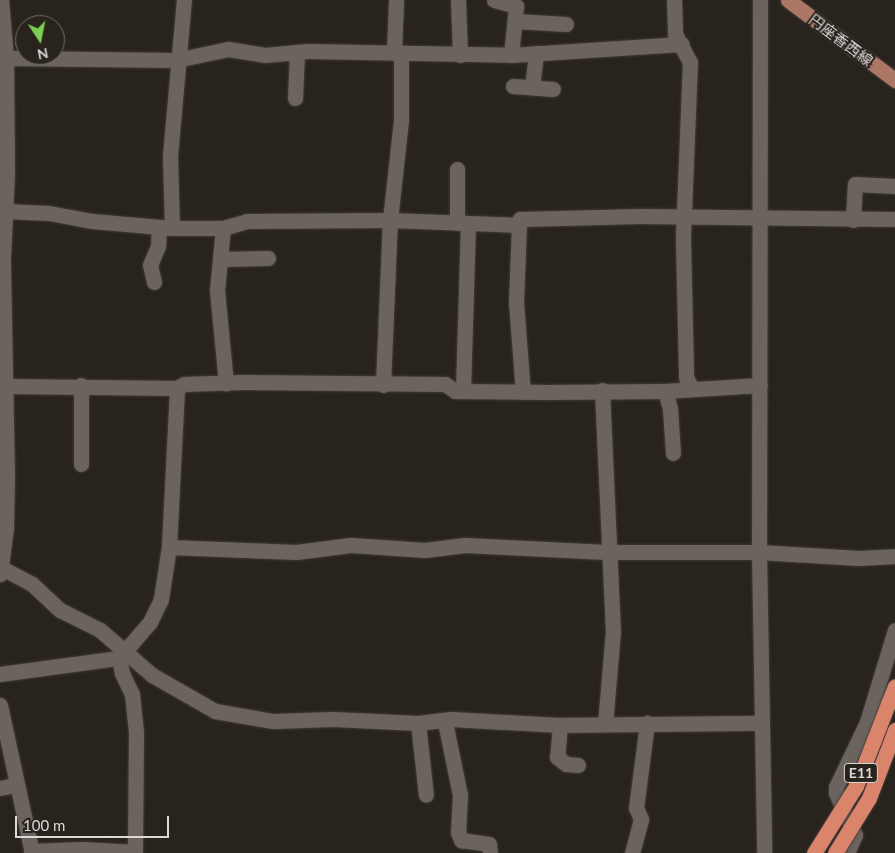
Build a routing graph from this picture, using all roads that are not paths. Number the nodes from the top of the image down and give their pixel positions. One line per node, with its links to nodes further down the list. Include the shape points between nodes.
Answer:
1 (1, 0): 17 (street)
2 (184, 0): 18 (street)
3 (396, 0): 13 (street)
4 (458, 0): 16 (street)
5 (494, 0): 9 (street, via 516,6)
6 (674, 0): 11 (street, via 675,34)
7 (760, 0): 28 (street)
8 (788, 0): 19 (main road, 円座香西線)
9 (515, 22): 10 (street); 15 (street)
10 (566, 24)
11 (682, 44): 14 (street); 27 (street, via 690,62)
12 (297, 52): 13 (street); 18 (street, via 265,55 228,49); 23 (street)
13 (398, 53): 16 (street); 30 (street, via 401,121)
14 (536, 53): 15 (street); 21 (street)
15 (511, 54): 16 (street)
16 (460, 55)
17 (6, 58): 18 (street); 26 (street)
18 (176, 60): 34 (street)
19 (895, 80)
20 (513, 86): 21 (street)
21 (532, 87): 22 (street)
22 (553, 89)
23 (295, 98)
24 (457, 168): 32 (street)
25 (895, 186): 31 (street, via 855,184)
26 (5, 211): 34 (street); 43 (street)
27 (685, 218): 28 (street); 33 (street, via 520,219); 44 (street, via 682,240 686,377)
28 (760, 218): 31 (street); 42 (street)
29 (895, 219): 31 (street)
30 (390, 220): 32 (street); 35 (street, via 247,221); 41 (street)
31 (853, 220)
32 (463, 223): 33 (street); 47 (street)
33 (519, 225): 49 (street, via 516,302)
34 (166, 227): 35 (street); 38 (street, via 150,265)
35 (224, 228): 37 (street)
36 (268, 258): 37 (street)
37 (222, 259): 39 (street, via 217,290)
38 (154, 282)
39 (226, 384): 41 (street); 45 (street, via 184,384)
40 (81, 385): 43 (street); 45 (street); 51 (street)
41 (383, 385): 47 (street, via 445,384)
42 (760, 385): 44 (street); 54 (street)
43 (6, 386): 56 (street, via 6,528)
44 (691, 387): 48 (street)
45 (177, 388): 52 (street)
46 (602, 390): 48 (street); 49 (street); 53 (street)
47 (463, 391): 49 (street)
48 (665, 391): 50 (street, via 670,409)
49 (523, 392)
50 (673, 453)
51 (81, 464)
52 (169, 547): 53 (street, via 296,552 352,545 424,550 465,545); 59 (street, via 161,599 150,622)
53 (607, 552): 54 (street); 67 (street, via 613,631)
54 (760, 552): 55 (street, via 843,558); 66 (street)
55 (895, 556)
56 (0, 567): 57 (street); 59 (street, via 32,584 60,610 100,630)
57 (0, 574)
58 (895, 630): 82 (street, via 867,722 836,787 854,835)
59 (122, 656): 60 (street); 64 (street, via 215,711 272,721 333,719); 76 (street, via 122,673 132,694 136,733)
60 (0, 674)
61 (895, 686): 80 (highway, E11, bridge, via 856,786)
62 (1, 714): 70 (street)
63 (445, 722): 64 (street); 68 (street); 77 (street, via 460,795 458,832 461,840 489,844)
64 (418, 723): 74 (street)
65 (648, 723): 66 (street); 67 (street); 78 (street, via 636,808 641,819)
66 (762, 723): 79 (street)
67 (605, 724): 68 (street)
68 (560, 726): 71 (street, via 557,757 566,764)
69 (895, 730): 81 (highway, E11, bridge, via 869,798)
70 (4, 751): 72 (street)
71 (578, 765)
72 (16, 785): 73 (street); 75 (street)
73 (0, 788)
74 (426, 795)
75 (31, 852): 76 (street, via 82,849)
76 (135, 852)
77 (490, 853)
78 (632, 853)
79 (764, 853)
80 (814, 853)
81 (835, 853)
82 (848, 853)

